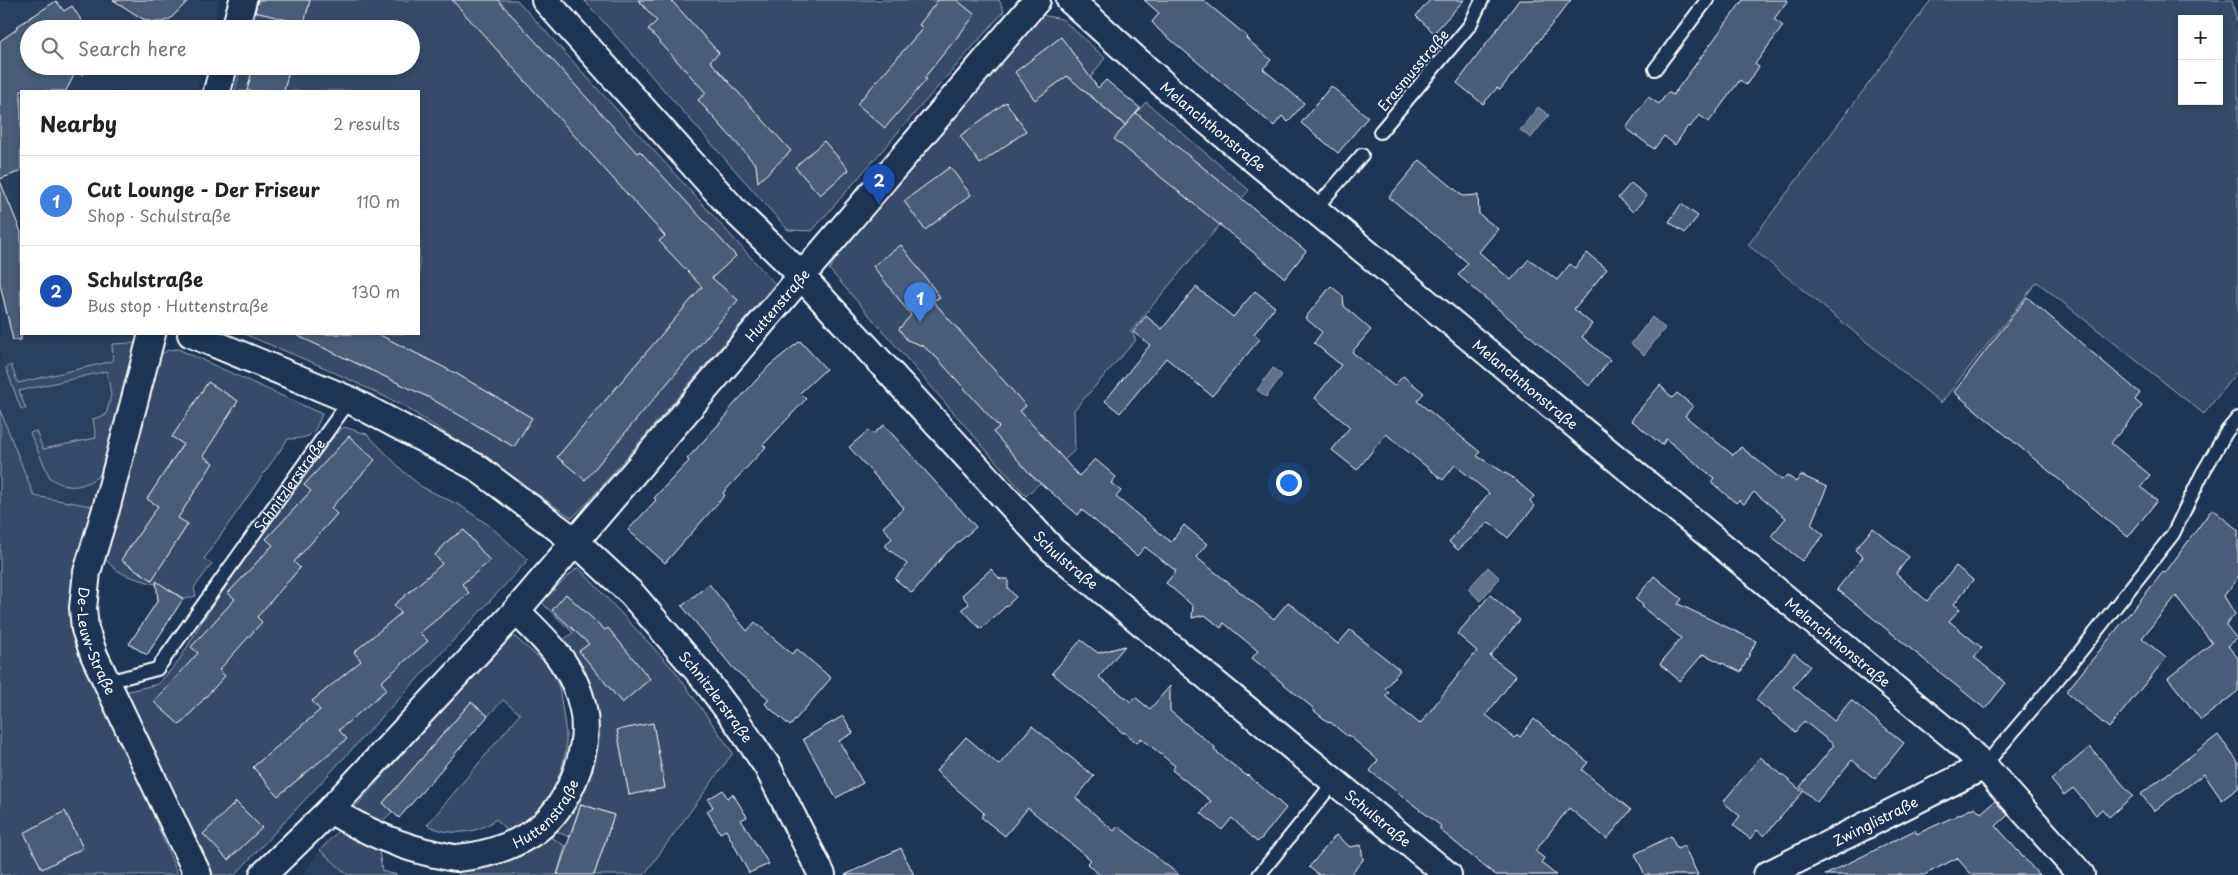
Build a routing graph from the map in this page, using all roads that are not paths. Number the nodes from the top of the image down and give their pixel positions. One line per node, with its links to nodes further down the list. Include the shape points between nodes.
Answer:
1 (243, 0): 7 (street)
2 (545, 0): 14 (street, Schulstraße, via 733,209)
3 (1037, 0): 14 (street, Huttenstraße)
4 (1070, 0): 13 (street, Melanchthonstraße, via 1172,92)
5 (1482, 0): 11 (lane, Erasmusstraße, via 1470,25)
6 (1707, 0): 8 (lane)
7 (237, 20)
8 (1655, 69)
9 (221, 75): 10 (street)
10 (217, 90)
11 (1380, 132)
12 (1362, 155): 13 (lane)
13 (1316, 209): 22 (street, Melanchthonstraße, via 1949,733)
14 (801, 276): 19 (street, Huttenstraße); 23 (street, Schulstraße, via 1052,549)
15 (152, 335): 21 (street, De-Leuw-Straße, via 87,572 83,608 89,641)
16 (193, 335): 17 (street)
17 (350, 400): 19 (street, Schnitzlerstraße, via 476,467); 21 (lane, Schnitzlerstraße, via 157,669)
18 (2238, 418): 22 (lane, via 2202,474 2173,534 2072,662)
19 (576, 542): 20 (street, Huttenstraße); 27 (street, Schnitzlerstraße, via 632,594 737,722 767,766)
20 (516, 612): 24 (street, Huttenstraße); 24 (street, Huttenstraße, via 563,661 583,708 585,743 578,769 568,792 552,815 530,834 506,847 455,858 392,841)
21 (107, 682): 25 (street, De-Leuw-Straße)
22 (1984, 766): 30 (street, Zwinglistraße); 31 (street, Melanchthonstraße)
23 (1334, 782): 28 (lane); 29 (street, Schulstraße)
24 (330, 810): 26 (street, Huttenstraße)
25 (198, 875)
26 (263, 875)
27 (822, 875)
28 (1259, 875)
29 (1448, 875)
30 (1767, 875)
31 (2082, 875)

